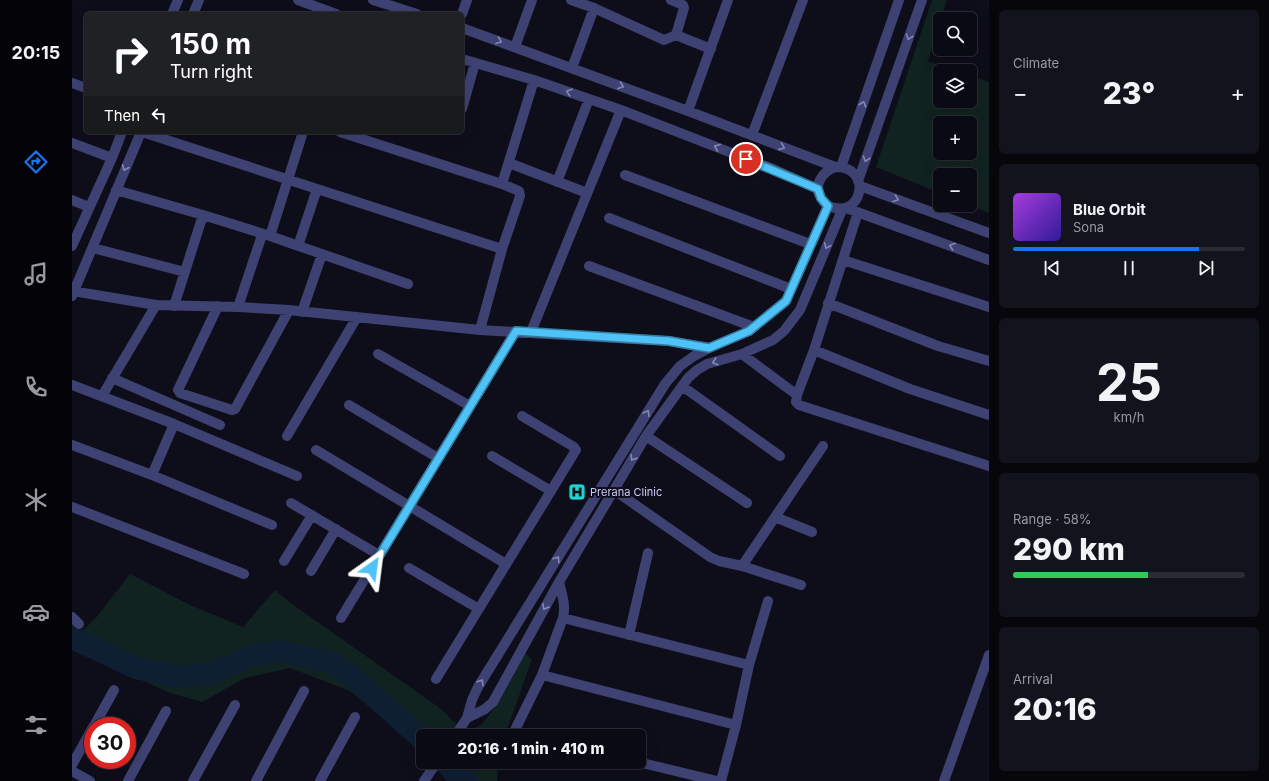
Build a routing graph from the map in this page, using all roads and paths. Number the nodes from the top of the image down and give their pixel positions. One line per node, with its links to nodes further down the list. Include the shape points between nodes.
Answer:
1 (178, 0): 14 (street)
2 (199, 0): 15 (street)
3 (298, 0): 16 (street)
4 (373, 0): 17 (street)
5 (467, 0): 18 (street)
6 (532, 0): 21 (street)
7 (571, 0): 13 (street)
8 (671, 0): 20 (street, via 683,5 684,8)
9 (728, 0): 22 (street)
10 (804, 0): 38 (street)
11 (899, 0): 42 (street, one-way to 11)
12 (922, 0): 46 (street, one-way to 46)
13 (594, 8): 20 (street, via 664,40); 25 (street)
14 (173, 12)
15 (194, 12)
16 (331, 12)
17 (411, 12)
18 (463, 12)
19 (464, 29): 21 (street, one-way to 21)
20 (676, 35): 22 (street)
21 (515, 47): 25 (street)
22 (711, 49): 32 (street)
23 (464, 60): 24 (street)
24 (475, 63): 26 (street); 30 (street)
25 (572, 68): 32 (street, one-way to 32)
26 (534, 80): 29 (street, one-way to 26); 41 (street)
27 (72, 83): 28 (street)
28 (84, 87)
29 (590, 99): 31 (street); 45 (street)
30 (464, 102)
31 (621, 110): 49 (street, one-way to 31); 51 (street)
32 (688, 111): 38 (street)
33 (121, 134): 40 (street)
34 (141, 134): 50 (street, one-way to 50)
35 (148, 134): 44 (street)
36 (303, 134): 44 (street)
37 (346, 134): 47 (street)
38 (752, 135): 42 (street, one-way to 42)
39 (72, 143): 40 (street)
40 (112, 158): 54 (street)
41 (509, 163): 45 (street); 47 (street)
42 (838, 167): 46 (street, via 855,174); 49 (street, via 829,169 822,176)
43 (625, 175): 61 (street)
44 (288, 180): 48 (street); 60 (street)
45 (557, 182): 51 (street)
46 (859, 183): 55 (street, via 857,199); 59 (street, one-way to 59)
47 (502, 184): 65 (street, via 520,193)
48 (317, 189): 63 (street); 65 (street)
49 (818, 189): 53 (street)
50 (116, 190): 57 (street); 64 (street)
51 (587, 193): 86 (street)
52 (72, 200): 54 (street)
53 (828, 206): 55 (street); 61 (street)
54 (90, 207): 62 (street)
55 (844, 209): 56 (street); 90 (street, one-way to 90, via 794,320 773,340)
56 (858, 212): 67 (street); 68 (street, one-way to 56)
57 (203, 215): 60 (street); 70 (street)
58 (609, 218): 72 (street)
59 (989, 233)
60 (266, 235): 63 (street); 78 (street)
61 (810, 244): 72 (street)
62 (72, 246)
63 (298, 246): 66 (street)
64 (93, 248): 70 (street); 73 (street)
65 (502, 249): 84 (street)
66 (322, 254): 71 (street); 81 (street)
67 (842, 260): 74 (street); 79 (street)
68 (989, 260)
69 (589, 266): 83 (street)
70 (185, 272): 76 (street)
71 (408, 284)
72 (791, 289): 83 (street, via 786,301)
73 (73, 293): 75 (street)
74 (828, 303): 88 (street); 91 (street, via 932,344)
75 (156, 305): 76 (street); 92 (street)
76 (174, 306): 77 (street)
77 (218, 306): 78 (street); 80 (street, via 178,390 180,393 232,410 235,409)
78 (238, 307): 80 (street)
79 (989, 307)
80 (289, 310): 81 (street)
81 (302, 312): 82 (street)
82 (357, 317): 84 (street); 103 (street)
83 (754, 327): 87 (street)
84 (480, 330): 85 (street)
85 (516, 331): 86 (street); 98 (street)
86 (531, 332): 87 (street, via 669,341)
87 (709, 348): 150 (street, one-way to 87, via 478,687 665,384 680,366)
88 (814, 350): 95 (street); 99 (street, via 910,389)
89 (378, 354): 98 (street)
90 (742, 354): 94 (street, one-way to 94, via 707,364 697,370); 95 (street)
91 (989, 361)
92 (112, 378): 96 (street); 102 (street)
93 (72, 385): 96 (street)
94 (682, 386): 104 (street); 109 (street)
95 (797, 395): 111 (street, via 796,402 799,405)
96 (102, 396): 101 (street)
97 (349, 405): 110 (street)
98 (470, 406): 110 (street)
99 (989, 415)
100 (522, 416): 115 (street, via 576,448)
101 (174, 424): 112 (street); 113 (street)
102 (220, 425)
103 (287, 436)
104 (646, 436): 114 (street, one-way to 114); 117 (street)
105 (72, 445): 112 (street)
106 (823, 446): 121 (street)
107 (316, 450): 118 (street)
108 (492, 456): 115 (street)
109 (780, 456)
110 (438, 458): 118 (street)
111 (989, 466)
112 (152, 475): 122 (street)
113 (297, 476)
114 (614, 490): 129 (street, via 710,557); 133 (street)
115 (551, 491): 128 (street)
116 (291, 503): 120 (street)
117 (747, 503)
118 (409, 506): 126 (street); 128 (street)
119 (72, 507): 132 (street)
120 (312, 515): 123 (street); 127 (street)
121 (775, 517): 124 (street); 129 (street)
122 (272, 525)
123 (336, 529): 126 (street); 131 (street)
124 (812, 532)
125 (648, 553): 139 (street)
126 (379, 555): 137 (street)
127 (284, 561)
128 (506, 564): 136 (street)
129 (742, 566): 134 (street)
130 (409, 568): 136 (street)
131 (311, 571)
132 (244, 574)
133 (559, 582): 138 (street, via 565,610); 150 (street, one-way to 150, via 493,702)
134 (801, 585)
135 (768, 601): 141 (street)
136 (479, 609): 143 (street)
137 (341, 618)
138 (563, 618): 139 (street); 142 (street)
139 (629, 635): 141 (street)
140 (989, 655): 167 (street)
141 (749, 665): 151 (street)
142 (542, 675): 151 (street); 153 (street)
143 (436, 679)
144 (114, 690): 148 (street)
145 (304, 691): 163 (street)
146 (235, 705): 162 (street)
147 (166, 712): 161 (street)
148 (99, 717)
149 (355, 717): 164 (street)
150 (465, 722): 152 (street)
151 (736, 725): 166 (street)
152 (460, 729)
153 (515, 729)
154 (84, 743): 156 (street)
155 (646, 764): 165 (street)
156 (72, 765)
157 (432, 769): 159 (street)
158 (72, 770): 160 (street)
159 (426, 778)
160 (90, 781)
161 (128, 781)
162 (193, 781)
163 (256, 781)
164 (320, 781)
165 (717, 781)
166 (720, 781)
167 (944, 781)

